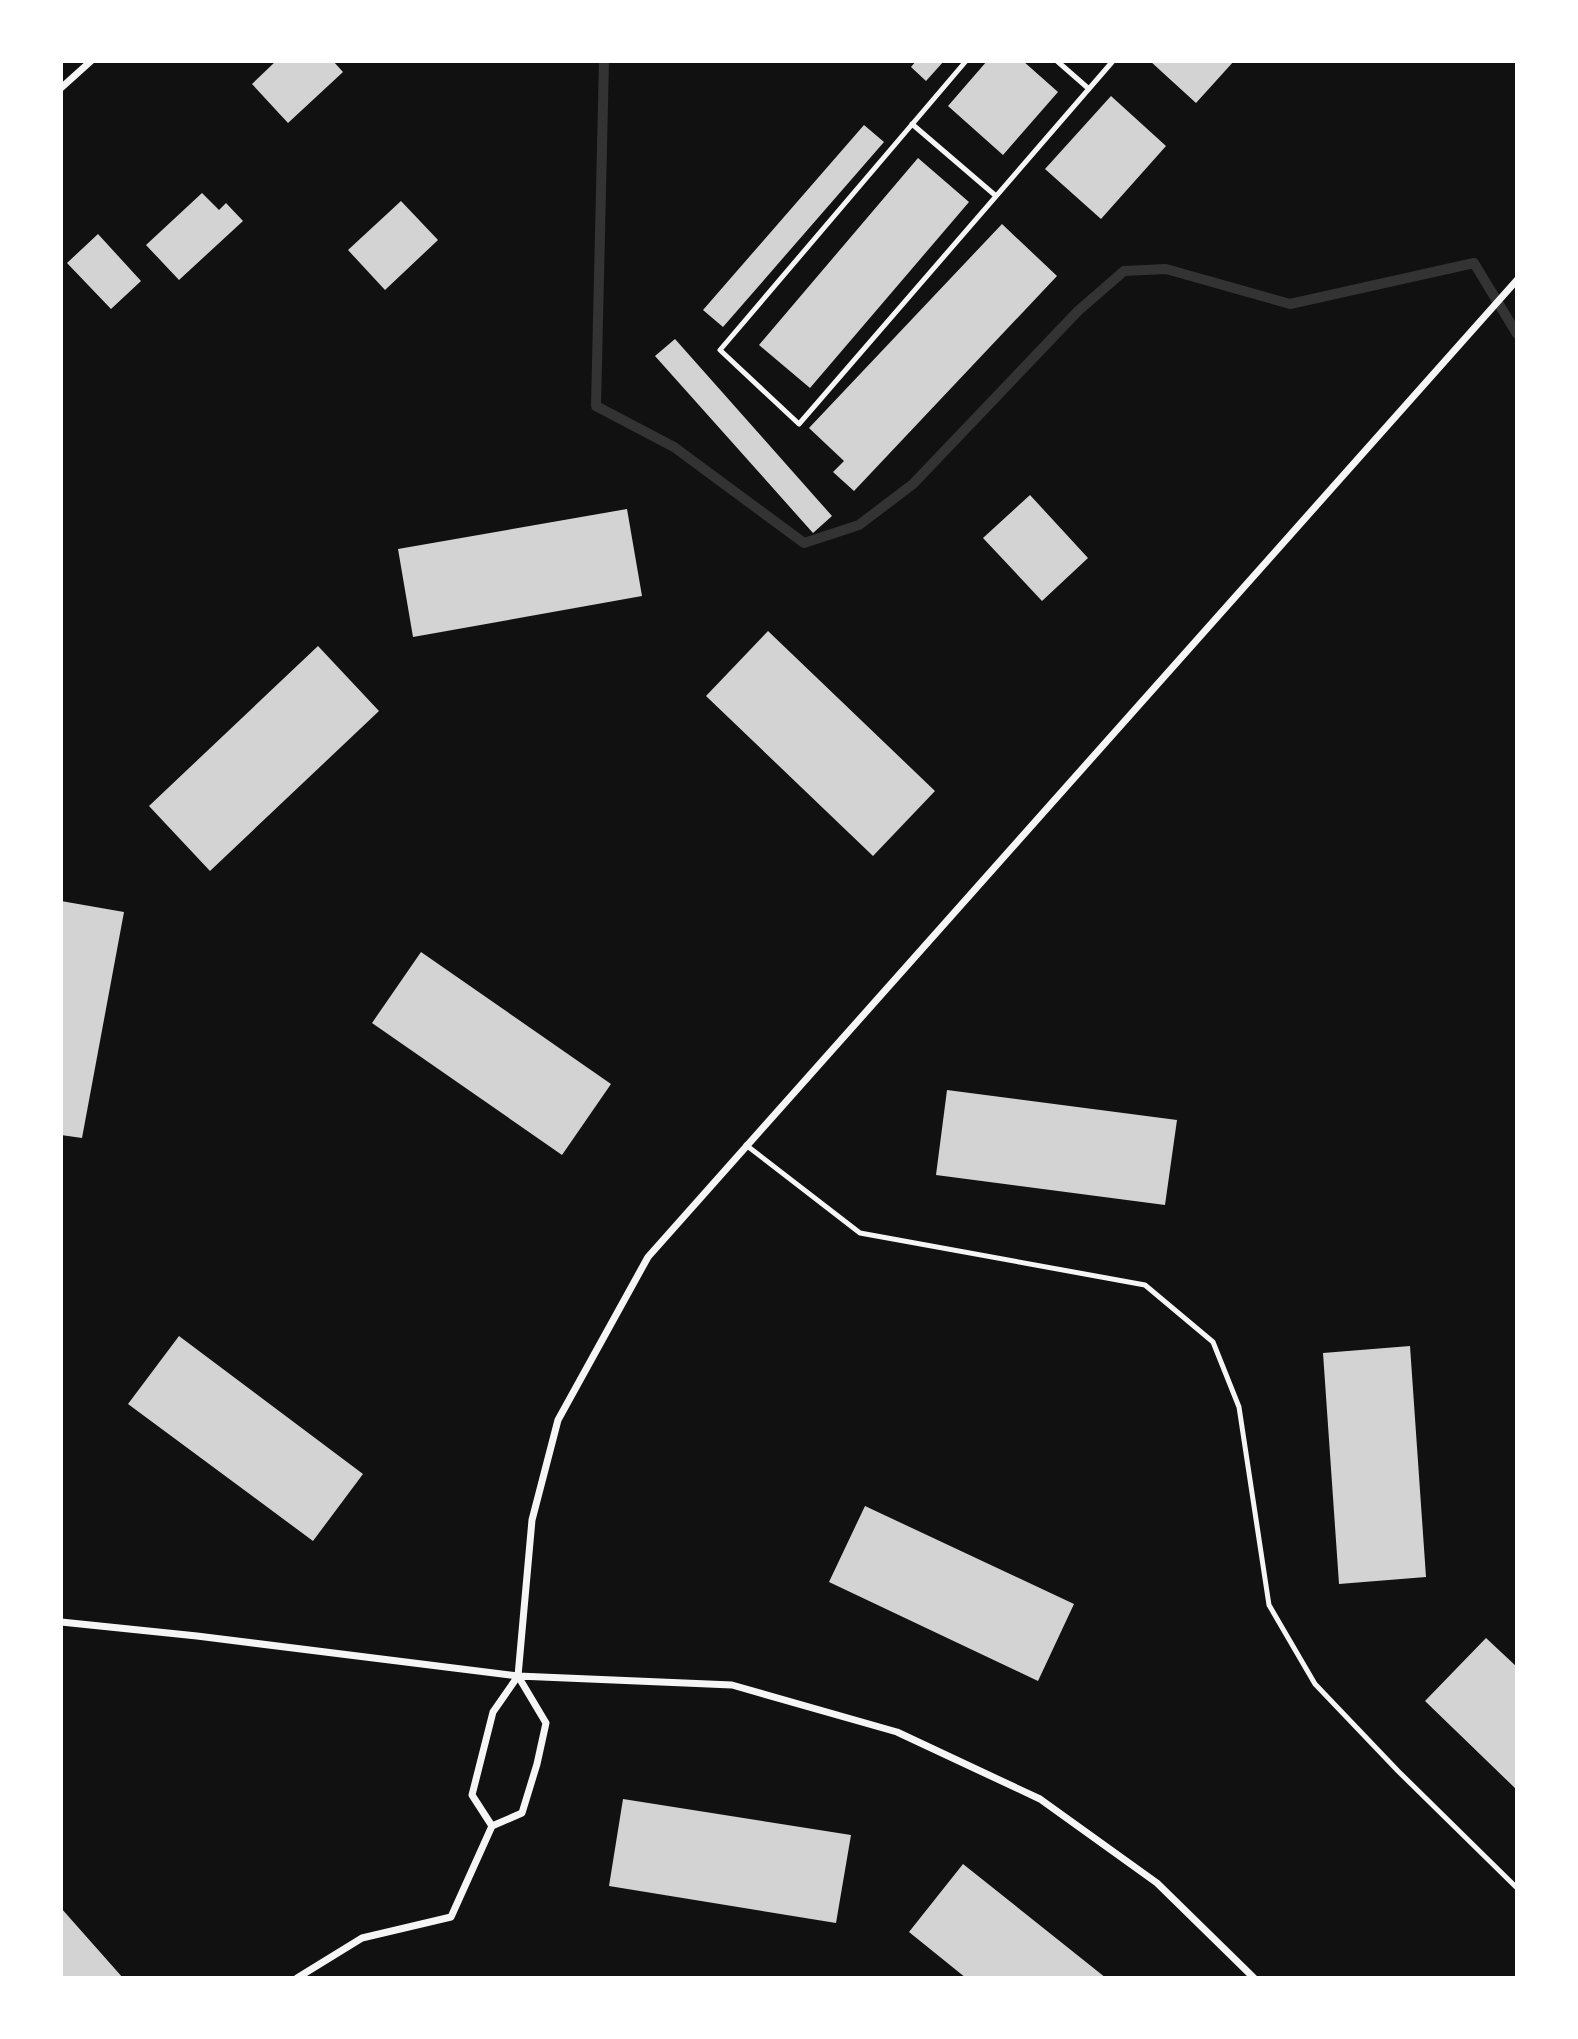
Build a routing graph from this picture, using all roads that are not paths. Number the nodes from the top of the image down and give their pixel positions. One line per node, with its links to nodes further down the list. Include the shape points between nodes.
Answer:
1 (91, 61): 5 (street)
2 (966, 61): 7 (lane)
3 (1057, 61): 6 (lane)
4 (1113, 61): 6 (lane)
5 (61, 88)
6 (1089, 89): 8 (lane)
7 (912, 124): 8 (lane); 8 (lane, via 720,350 799,424)
8 (996, 195)
9 (1517, 280): 10 (street)
10 (746, 1145): 12 (street, via 648,1257 558,1420 532,1520); 14 (lane, via 860,1233 1145,1285 1213,1342 1239,1407 1269,1605 1315,1684)
11 (61, 1622): 12 (street)
12 (518, 1676): 13 (street, via 493,1712 472,1795); 13 (street, via 546,1723 522,1813); 16 (street, via 732,1685 897,1732 1040,1799 1157,1884)
13 (492, 1826): 15 (street, via 451,1917 362,1938)
14 (1517, 1888)
15 (297, 1978)
16 (1254, 1978)

